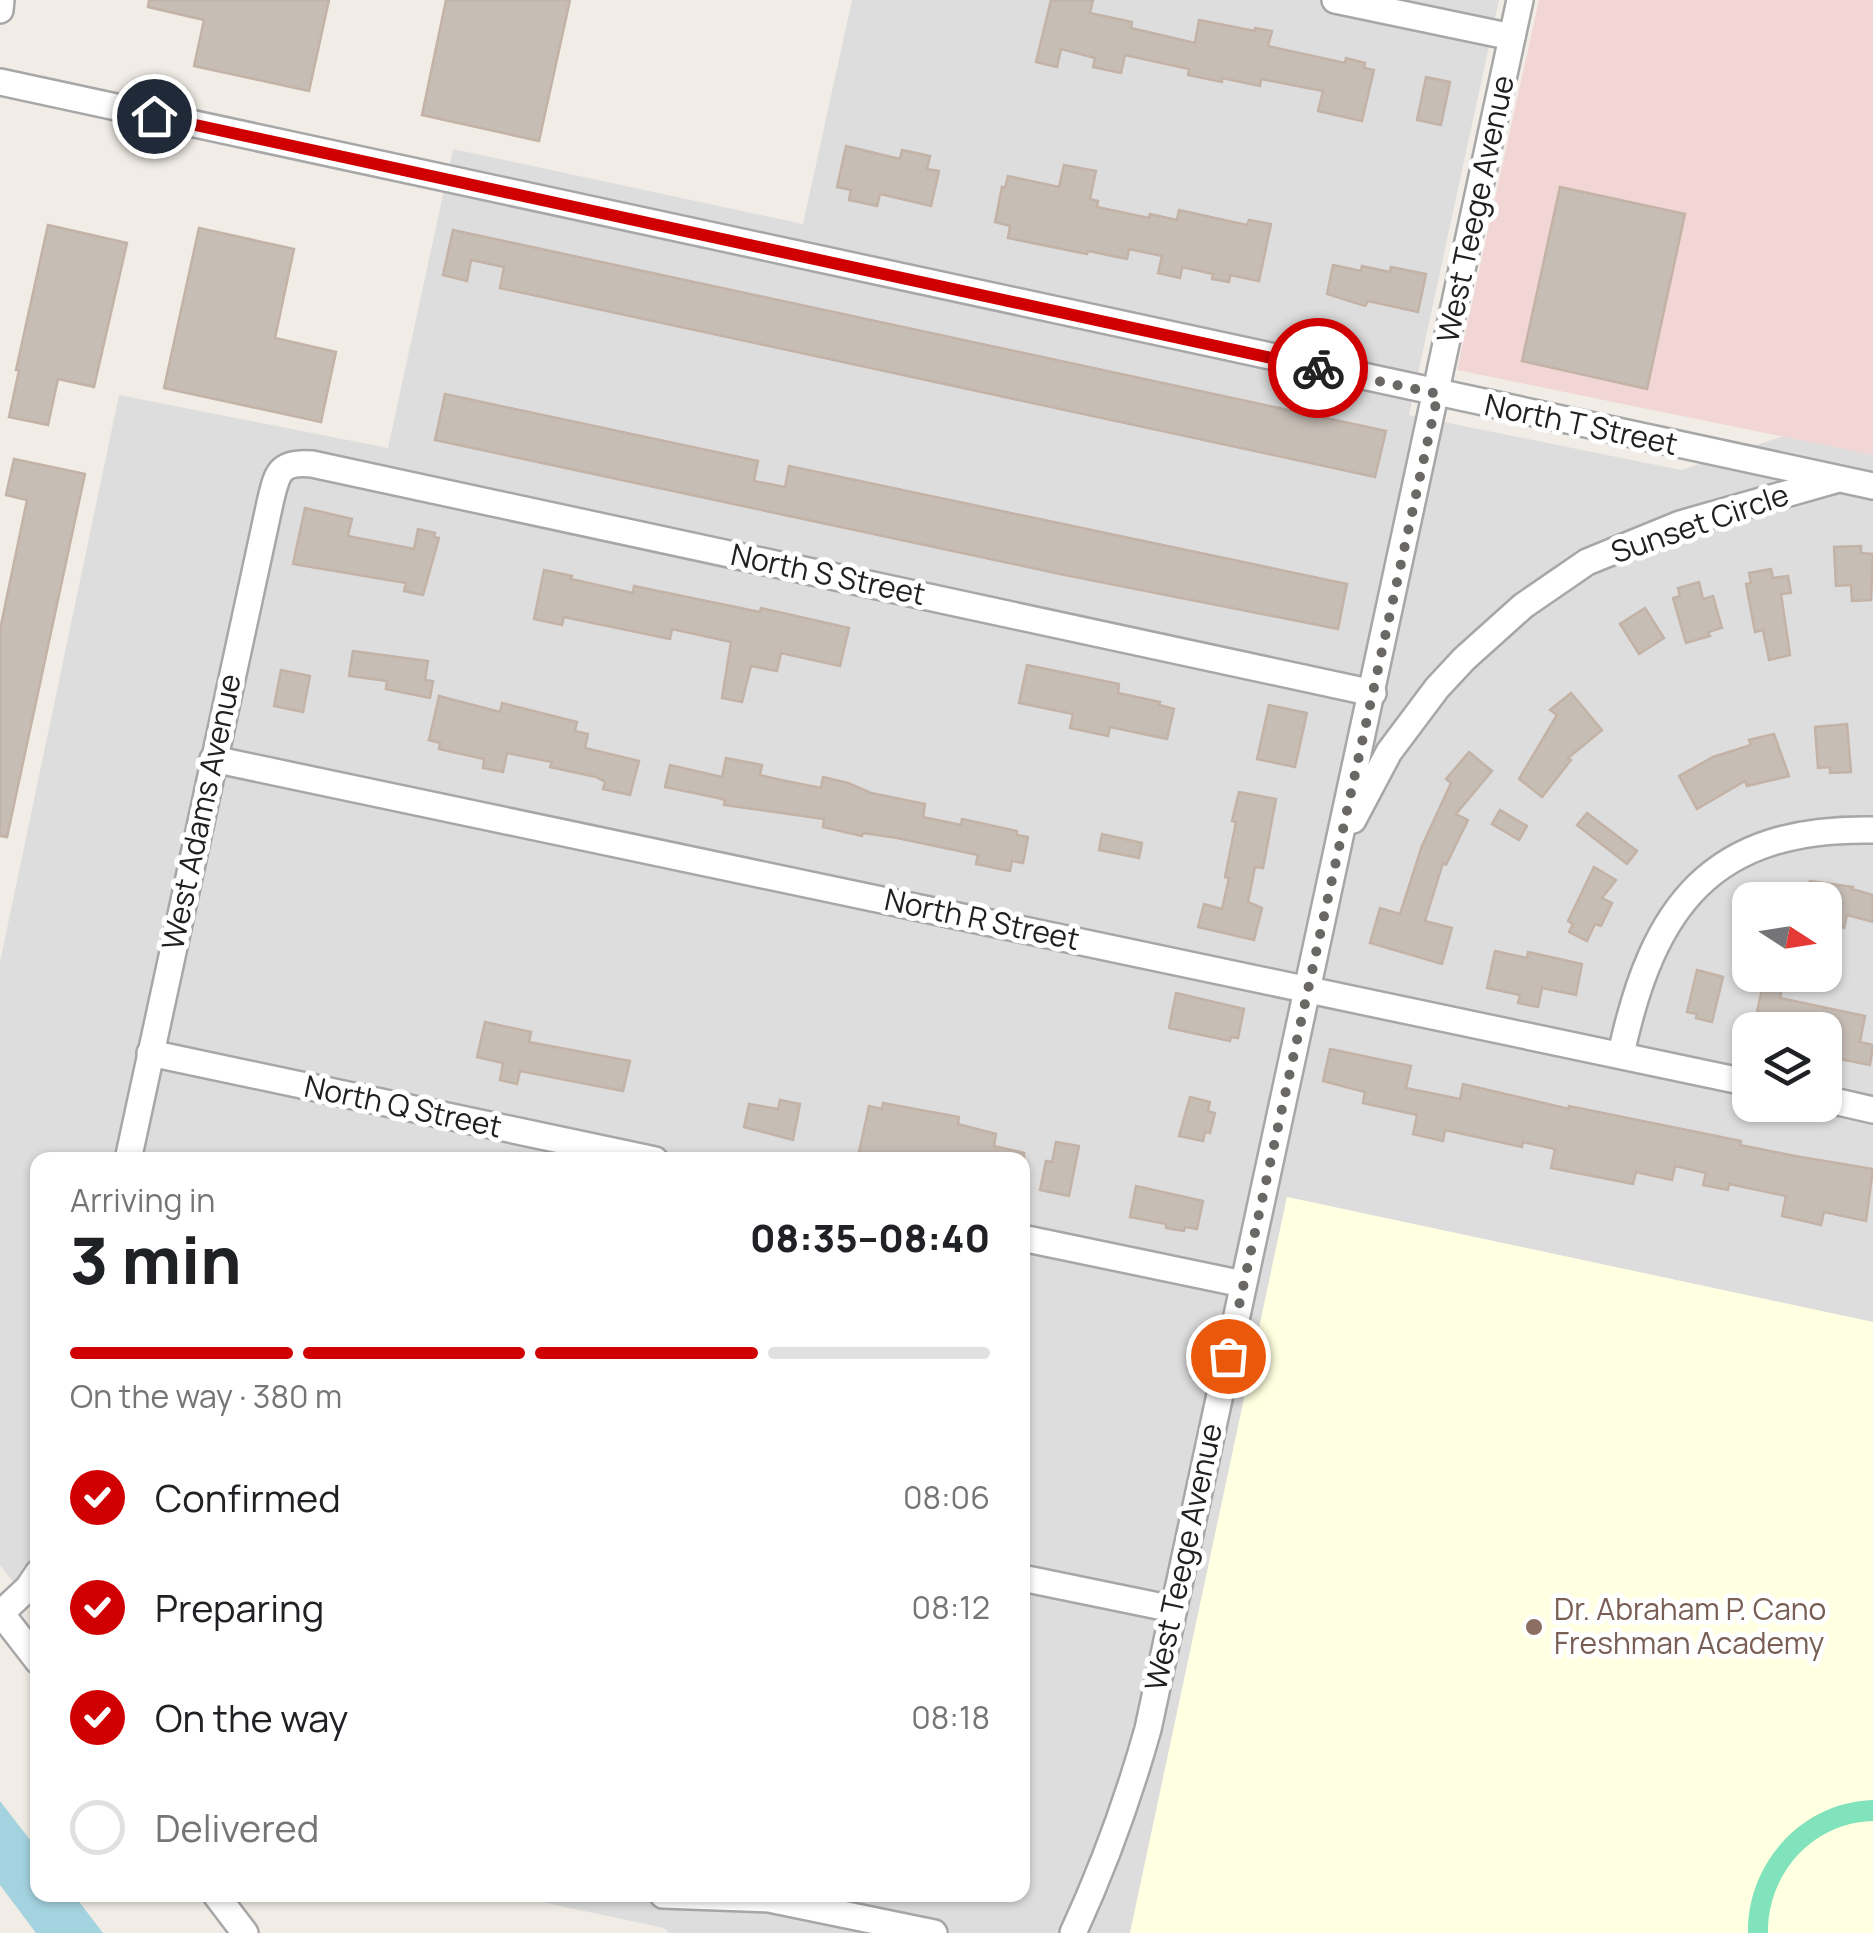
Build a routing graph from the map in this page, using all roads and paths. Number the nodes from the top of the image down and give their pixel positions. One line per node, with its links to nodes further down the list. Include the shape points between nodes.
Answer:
1 (1, 0): 4 (street)
2 (1335, 0): 5 (street)
3 (1520, 0): 5 (street, West Teege Avenue)
4 (0, 10)
5 (1512, 37): 7 (street, West Teege Avenue)
6 (0, 82): 7 (street, North T Street)
7 (1438, 394): 9 (street, North T Street); 11 (street, West Teege Avenue)
8 (283, 467): 11 (street, North S Street, via 312,464); 12 (street, West Adams Avenue)
9 (1840, 479): 10 (street, North T Street); 14 (street, Sunset Circle, via 1680,524 1587,562 1523,606 1437,688 1390,752)
10 (1873, 486)
11 (1373, 693): 14 (street, West Teege Avenue)
12 (214, 759): 15 (street, North R Street); 16 (street, West Adams Avenue)
13 (1873, 830): 17 (street, via 1812,831 1775,841 1710,875 1662,934 1641,978)
14 (1337, 850): 15 (street, West Teege Avenue)
15 (1307, 988): 17 (street, North R Street); 24 (street, West Teege Avenue)
16 (150, 1053): 21 (street, West Adams Avenue); 22 (street, North Q Street)
17 (1622, 1054): 18 (street, North R Street)
18 (1732, 1079)
19 (1842, 1103): 20 (street)
20 (1873, 1110)
21 (130, 1152)
22 (618, 1152)
23 (1030, 1240): 24 (street)
24 (1243, 1284): 27 (street, West Teege Avenue)
25 (1030, 1580): 27 (street)
26 (30, 1585): 28 (street)
27 (1173, 1608): 34 (street, West Teege Avenue, via 1126,1806)
28 (0, 1612): 29 (street)
29 (30, 1651)
30 (221, 1902): 32 (street)
31 (789, 1902): 33 (street)
32 (244, 1933)
33 (934, 1933)
34 (1073, 1933)

